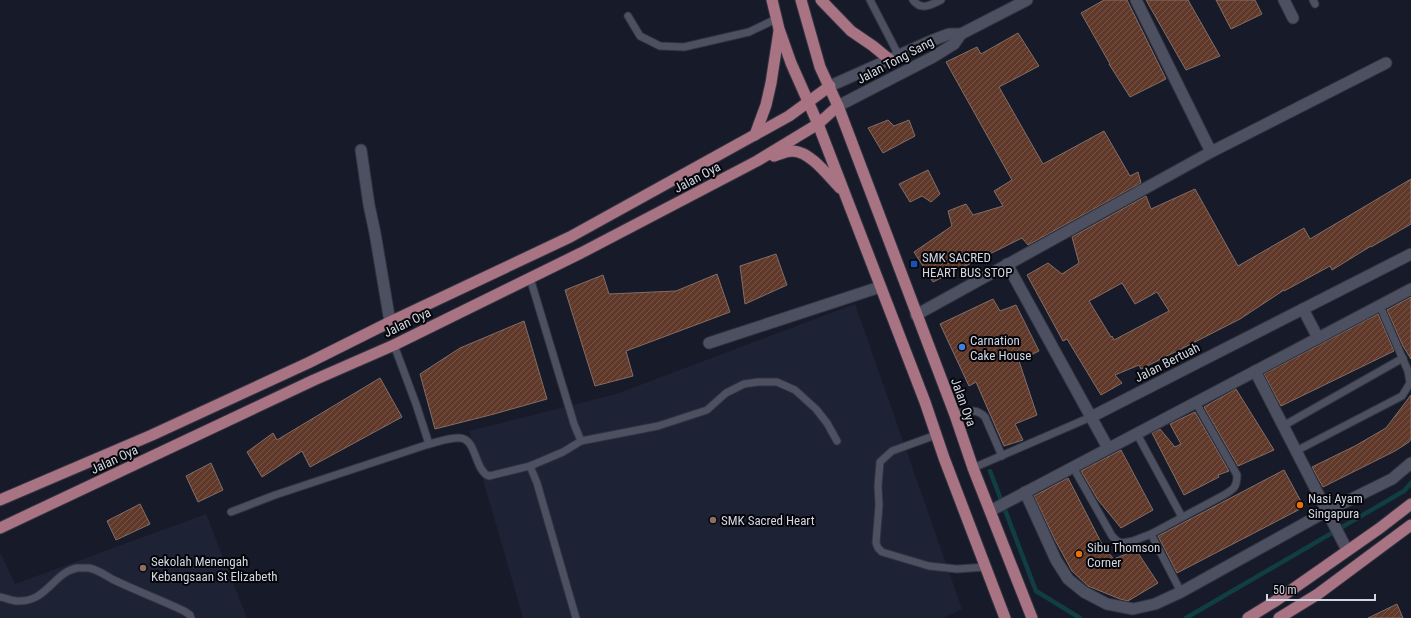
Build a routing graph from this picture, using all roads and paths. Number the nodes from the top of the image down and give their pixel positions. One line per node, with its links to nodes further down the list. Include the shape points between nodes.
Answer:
1 (772, 0): 12 (main road)
2 (801, 0): 16 (main road, via 820,67)
3 (821, 0): 14 (main road, via 851,31)
4 (870, 0): 14 (lane)
5 (913, 0): 6 (lane, via 916,4 928,6)
6 (941, 0)
7 (1028, 0): 13 (street, Jalan Tong Sang)
8 (1136, 0): 22 (street)
9 (1284, 0): 11 (street)
10 (628, 16): 12 (lane, via 640,36 660,46 691,45)
11 (1293, 18)
12 (778, 24): 17 (main road); 20 (main road, via 770,90)
13 (961, 34): 14 (street, Jalan Tong Sang, via 949,34); 18 (street, Jalan Tong Sang, via 954,44 932,58)
14 (894, 58): 16 (street, Jalan Tong Sang)
15 (1386, 63): 22 (street)
16 (830, 86): 17 (main road, Jalan Oya); 18 (main road, Jalan Oya)
17 (808, 102): 19 (main road); 20 (main road, Jalan Oya)
18 (838, 106): 19 (main road, Jalan Oya); 32 (main road, Jalan Oya)
19 (818, 124): 23 (main road, Jalan Oya); 24 (main road)
20 (755, 135): 33 (main road, Jalan Oya, via 570,237)
21 (361, 150): 33 (street)
22 (1211, 152): 26 (street)
23 (757, 161): 24 (main road, via 785,152 802,153); 27 (main road, Jalan Oya)
24 (843, 191): 28 (main road)
25 (1411, 254): 31 (street, Jalan Bertuah)
26 (1007, 264): 32 (street); 42 (street)
27 (530, 278): 36 (main road, Jalan Oya); 46 (lane)
28 (880, 287): 35 (street); 45 (main road)
29 (1411, 289): 30 (street)
30 (1380, 306): 34 (street); 37 (lane)
31 (1303, 309): 34 (street); 42 (street, Jalan Bertuah)
32 (916, 315): 41 (main road, Jalan Oya)
33 (390, 322): 57 (main road, Jalan Oya, via 301,367)
34 (1318, 338): 38 (street)
35 (709, 343)
36 (394, 345): 48 (lane); 64 (main road, Jalan Oya)
37 (1402, 358): 39 (lane); 43 (lane)
38 (1255, 371): 40 (street); 43 (street)
39 (1410, 384): 50 (lane, via 1402,396)
40 (1196, 402): 44 (street); 62 (lane, via 1237,475 1237,483 1224,495)
41 (955, 415): 51 (lane, via 974,411 982,414); 55 (main road, Jalan Oya)
42 (1091, 416): 49 (street); 51 (lane)
43 (1283, 426): 50 (street)
44 (1137, 434): 49 (street); 62 (lane)
45 (936, 435): 67 (main road); 67 (lane, via 892,452 880,462 876,543 882,552 929,566 957,569)
46 (580, 441): 47 (lane, via 658,426 707,410 726,393 744,384 777,382 795,390 816,408); 53 (lane, via 563,452)
47 (837, 441)
48 (429, 444): 53 (lane, via 461,438 468,441 485,474 489,476); 60 (lane)
49 (1108, 448): 54 (street)
50 (1296, 451): 61 (street)
51 (1002, 456): 55 (lane)
52 (1411, 463): 61 (street, via 1392,479)
53 (530, 466): 73 (lane)
54 (1073, 467): 56 (street); 65 (lane, via 1116,541 1128,543)
55 (973, 468): 59 (main road, Jalan Oya)
56 (1025, 492): 59 (street); 68 (street, via 1056,560 1068,579 1084,592 1107,604 1134,609 1155,604)
57 (0, 500)
58 (1411, 504): 66 (main road)
59 (994, 508): 70 (main road, Jalan Oya)
60 (231, 512)
61 (1329, 516): 66 (street); 68 (street)
62 (1182, 517): 65 (lane)
63 (1411, 525): 77 (main road, via 1318,594)
64 (0, 528)
65 (1151, 534): 68 (lane)
66 (1347, 550): 76 (main road)
67 (986, 567): 71 (main road)
68 (1181, 592)
69 (0, 597): 72 (lane, via 18,601 35,598 69,570 89,568 184,611)
70 (1026, 603): 74 (main road, Jalan Oya); 75 (main road)
71 (1004, 616)
72 (191, 618)
73 (576, 618)
74 (1032, 618)
75 (1041, 618)
76 (1248, 618)
77 (1279, 618)

